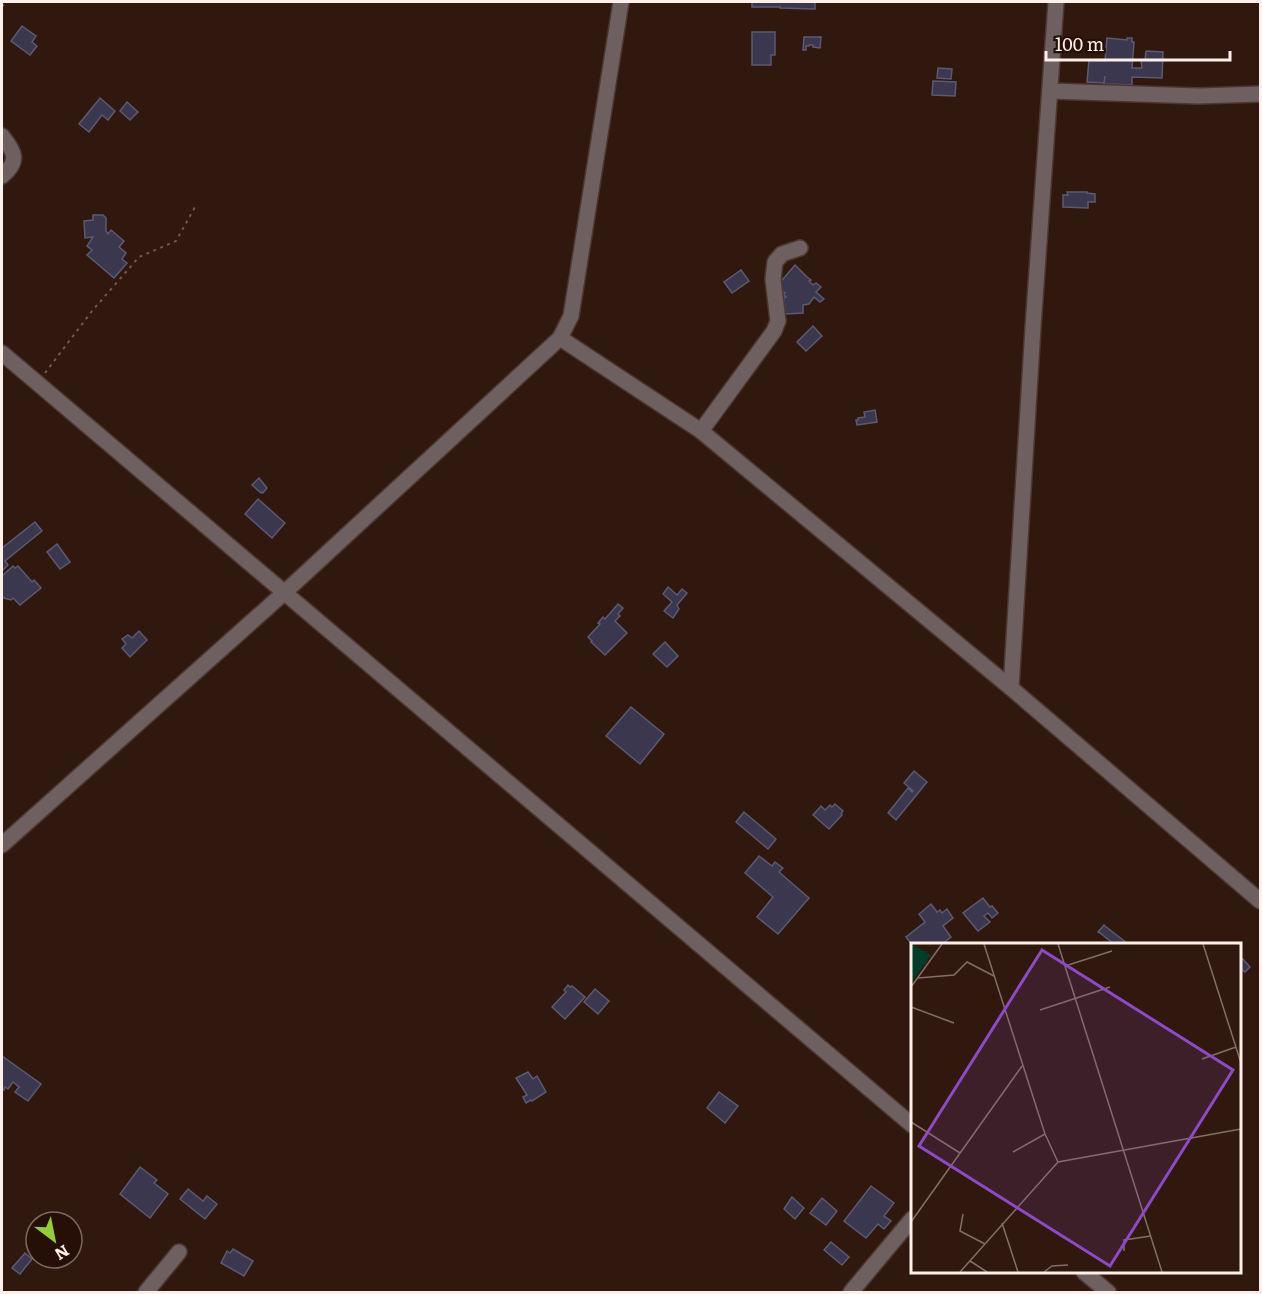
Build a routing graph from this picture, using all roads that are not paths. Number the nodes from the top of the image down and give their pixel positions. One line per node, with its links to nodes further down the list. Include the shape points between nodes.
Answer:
1 (621, 2): 8 (street, via 570,316)
2 (1056, 2): 3 (street)
3 (1050, 91): 4 (street); 12 (street)
4 (1260, 94)
5 (2, 136): 6 (street, via 11,147 13,163)
6 (2, 176)
7 (800, 248): 10 (street, via 782,254 775,262 778,321 774,331)
8 (560, 338): 10 (street); 11 (street)
9 (2, 353): 11 (street)
10 (701, 431): 12 (street)
11 (285, 592): 13 (street); 15 (street)
12 (1011, 688): 14 (street)
13 (2, 845)
14 (1260, 902)
15 (911, 1124)
16 (911, 1220): 21 (street)
17 (179, 1252): 20 (street)
18 (1085, 1273): 19 (street)
19 (1103, 1291)
20 (146, 1293)
21 (851, 1293)

